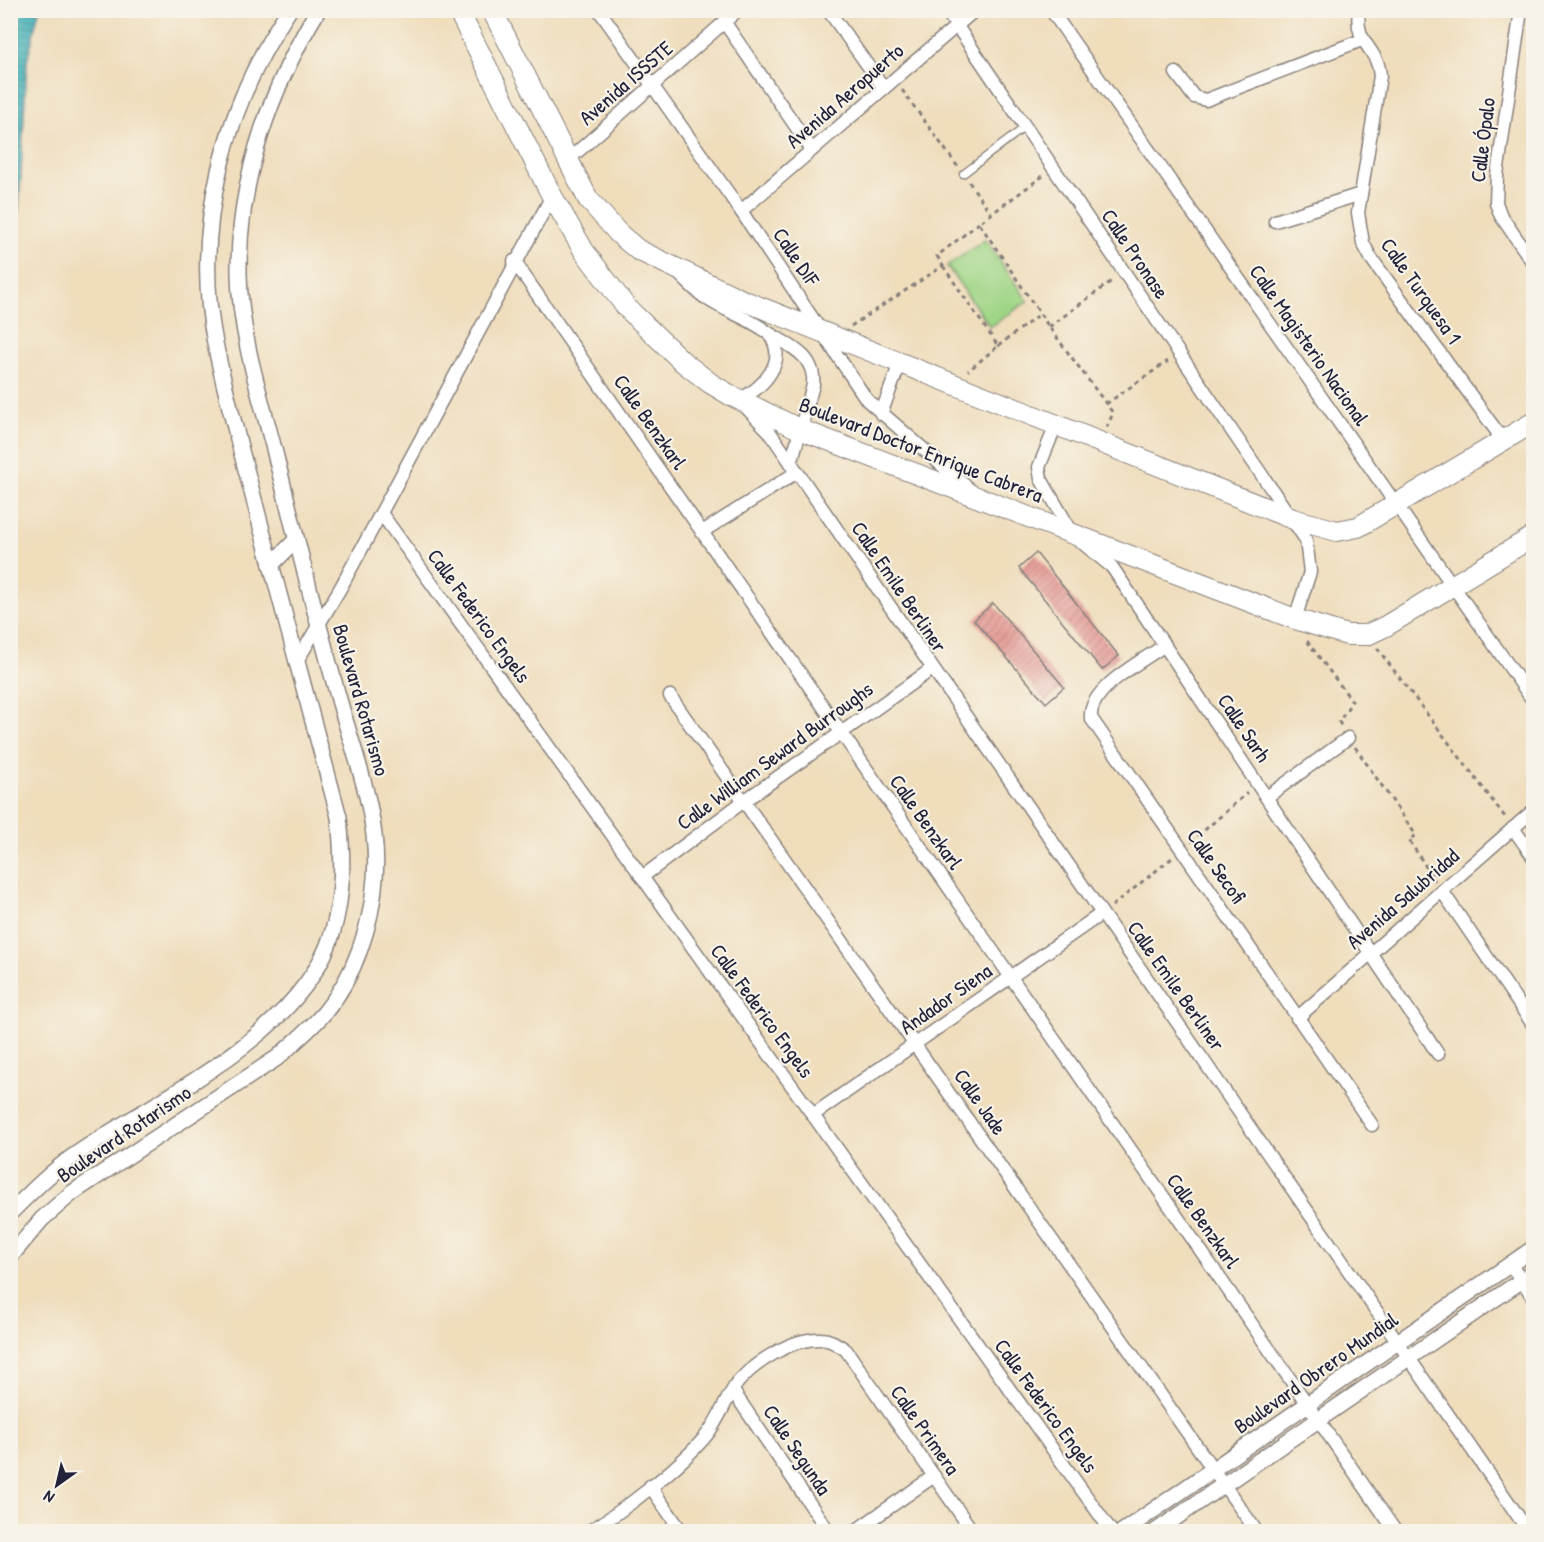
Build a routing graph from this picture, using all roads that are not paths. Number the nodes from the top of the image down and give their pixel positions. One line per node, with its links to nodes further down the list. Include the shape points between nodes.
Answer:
1 (289, 10): 48 (street, via 259,60 229,135 210,221 208,260 215,341)
2 (318, 10): 47 (street, Boulevard Rotarismo, via 283,76 259,137 239,248 247,341)
3 (458, 10): 24 (main road, Boulevard Doctor Enrique Cabrera)
4 (492, 10): 21 (main road)
5 (599, 10): 17 (street, Calle DIF)
6 (738, 10): 13 (street, Avenida ISSSTE)
7 (828, 10): 18 (street)
8 (946, 10): 14 (street, Calle Pronase)
9 (975, 10): 14 (street, Avenida Aeropuerto)
10 (1051, 10): 41 (street, Calle Magisterio Nacional)
11 (1359, 10): 15 (street, Calle Turquesa 1, via 1357,23)
12 (1521, 10): 28 (street, Calle Ópalo, via 1496,203)
13 (725, 23): 17 (street, Avenida ISSSTE); 20 (street)
14 (957, 26): 18 (street, Avenida Aeropuerto); 19 (street, Calle Pronase)
15 (1362, 40): 16 (street, via 1206,100 1194,97); 23 (street, Calle Turquesa 1, via 1376,57 1380,76)
16 (1176, 74)
17 (652, 85): 21 (street, Avenida ISSSTE); 25 (street, Calle DIF)
18 (884, 88): 20 (street, Avenida Aeropuerto)
19 (1025, 127): 22 (lane); 43 (street, Calle Pronase)
20 (812, 150): 25 (street, Avenida Aeropuerto)
21 (567, 161): 29 (main road, via 588,199 619,234 638,250)
22 (963, 174)
23 (1361, 194): 26 (street); 38 (street, Calle Turquesa 1, via 1359,225 1371,258)
24 (552, 195): 27 (street); 33 (main road, Boulevard Doctor Enrique Cabrera, via 584,252 626,307 683,362)
25 (741, 211): 31 (street, Calle DIF)
26 (1275, 221)
27 (514, 261): 42 (street); 44 (street, Calle Benzkarl)
28 (1533, 264)
29 (676, 270): 30 (street, via 707,300); 31 (main road)
30 (768, 333): 33 (street, via 776,352 774,367 758,387); 37 (street, via 800,353 813,371 813,385)
31 (830, 335): 32 (main road); 34 (street, Calle DIF, via 867,400)
32 (900, 363): 34 (street); 36 (main road)
33 (739, 400): 37 (main road, Boulevard Doctor Enrique Cabrera); 39 (street, Calle Emile Berliner, via 768,431)
34 (881, 414): 40 (street, Calle DIF)
35 (1533, 422): 38 (main road)
36 (1056, 425): 43 (main road); 45 (street, Calle Sarh, via 1039,466 1041,479)
37 (800, 429): 39 (street); 40 (main road, Boulevard Doctor Enrique Cabrera)
38 (1503, 441): 41 (main road)
39 (794, 468): 44 (street); 54 (street, Calle Emile Berliner)
40 (985, 502): 45 (main road, Boulevard Doctor Enrique Cabrera)
41 (1396, 504): 43 (main road, via 1358,527 1337,531); 49 (street, Calle Magisterio Nacional)
42 (381, 513): 51 (street); 64 (street, Calle Federico Engels)
43 (1293, 519): 50 (street, Calle Pronase, via 1306,540 1310,572)
44 (702, 532): 57 (street, Calle Benzkarl)
45 (1074, 536): 50 (main road, Boulevard Doctor Enrique Cabrera); 52 (street, Calle Sarh, via 1112,567)
46 (1533, 536): 49 (main road)
47 (296, 540): 48 (street); 51 (street, Boulevard Rotarismo)
48 (271, 565): 53 (street)
49 (1453, 587): 50 (main road, Boulevard Doctor Enrique Cabrera, via 1367,634 1347,635); 56 (street, Calle Magisterio Nacional)
50 (1295, 619)
51 (318, 626): 53 (street); 77 (street, Boulevard Rotarismo, via 370,811 376,847 372,903 355,961 326,1011 277,1058 72,1192 42,1219)
52 (1164, 645): 59 (street, Calle Sarh); 69 (street, Calle Secofi, via 1101,691 1093,703 1091,718)
53 (296, 663): 75 (street, via 339,817 343,856 332,936 290,1003 252,1039 211,1070 76,1154)
54 (932, 669): 57 (street, Calle William Seward Burroughs); 66 (street, Calle Emile Berliner)
55 (670, 696): 60 (street, Calle Jade)
56 (1533, 702)
57 (841, 733): 60 (street, Calle William Seward Burroughs); 68 (street, Calle Benzkarl)
58 (1348, 738): 59 (street)
59 (1267, 797): 67 (street, Calle Sarh)
60 (744, 801): 64 (street, Calle William Seward Burroughs); 71 (street, Calle Jade)
61 (1533, 810): 62 (street, Avenida Salubridad)
62 (1513, 828): 63 (street); 65 (street, Avenida Salubridad)
63 (1533, 858)
64 (642, 877): 73 (street, Calle Federico Engels)
65 (1442, 891): 67 (street, Avenida Salubridad); 70 (street)
66 (1101, 914): 68 (street, Andador Siena); 81 (street, Calle Emile Berliner)
67 (1370, 954): 69 (street, Avenida Salubridad); 72 (street, Calle Sarh)
68 (1011, 977): 71 (street, Andador Siena); 84 (street, Calle Benzkarl)
69 (1297, 1018): 74 (street, Calle Secofi)
70 (1533, 1026)
71 (915, 1044): 73 (street, Andador Siena); 86 (street, Calle Jade)
72 (1438, 1054)
73 (813, 1115): 95 (street, Calle Federico Engels)
74 (1372, 1125)
75 (10, 1213)
76 (1533, 1248): 78 (street, Boulevard Obrero Mundial)
77 (10, 1257)
78 (1510, 1264): 79 (street); 81 (street, Boulevard Obrero Mundial)
79 (1527, 1276): 80 (street); 82 (street, Boulevard Obrero Mundial)
80 (1533, 1298)
81 (1398, 1342): 82 (street, Calle Emile Berliner); 84 (street, Boulevard Obrero Mundial)
82 (1408, 1358): 85 (street, Boulevard Obrero Mundial); 100 (street, Calle Emile Berliner)
83 (733, 1391): 87 (street, Calle Primera, via 739,1381 771,1355 803,1341 823,1339 846,1350); 89 (street, via 706,1436); 92 (street, Calle Segunda)
84 (1307, 1404): 85 (street, Calle Benzkarl); 86 (street, Boulevard Obrero Mundial)
85 (1318, 1420): 88 (street, Boulevard Obrero Mundial); 99 (street)
86 (1213, 1469): 88 (street, Calle Jade); 96 (street, Boulevard Obrero Mundial)
87 (934, 1476): 93 (street); 94 (street, Calle Primera)
88 (1224, 1485): 97 (street, Boulevard Obrero Mundial); 98 (street, Calle Jade)
89 (650, 1486): 90 (street); 91 (street)
90 (588, 1532)
91 (682, 1532)
92 (829, 1532)
93 (854, 1532)
94 (973, 1532)
95 (1112, 1532)
96 (1122, 1532)
97 (1155, 1532)
98 (1257, 1532)
99 (1396, 1532)
100 (1529, 1532)

